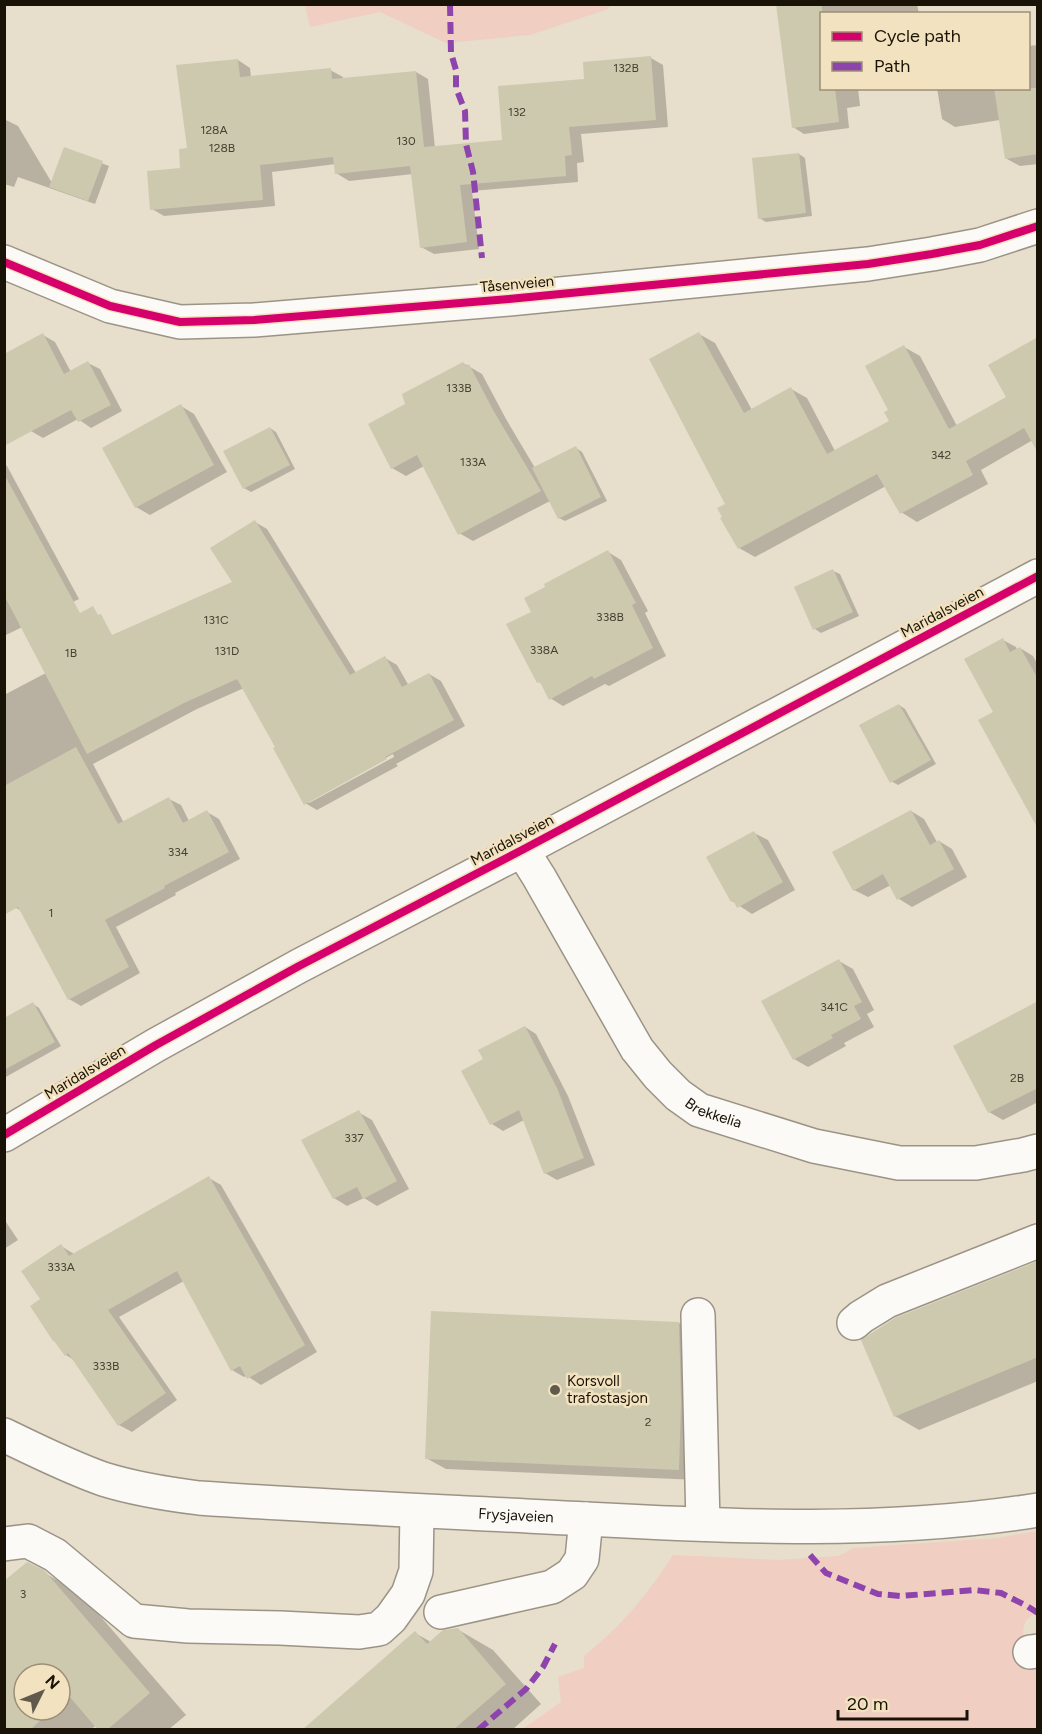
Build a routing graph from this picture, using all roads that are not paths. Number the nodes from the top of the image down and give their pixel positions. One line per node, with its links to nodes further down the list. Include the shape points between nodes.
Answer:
1 (1038, 226): 2 (street, Tåsenveien, via 980,245 868,264 254,320 180,322 110,306)
2 (4, 262)
3 (1038, 576): 4 (street, Maridalsveien)
4 (522, 850): 5 (street, Maridalsveien, via 299,966); 6 (street, Brekkelia, via 637,1049 658,1076 699,1110 814,1146 899,1163 976,1163)
5 (4, 1135)
6 (1038, 1151)
7 (1038, 1240): 9 (street, via 887,1301)
8 (698, 1315): 14 (street)
9 (854, 1323)
10 (4, 1435): 12 (street, Frysjaveien, via 103,1479 151,1492)
11 (1038, 1510): 14 (street, Frysjaveien, via 952,1522 837,1527)
12 (417, 1511): 13 (street, Frysjaveien); 15 (street, via 416,1571 408,1594 379,1629 359,1632 134,1621 55,1556 28,1541)
13 (585, 1519): 14 (street, Frysjaveien); 16 (street, via 582,1558 572,1574 552,1587)
14 (703, 1524)
15 (4, 1544)
16 (441, 1612)

